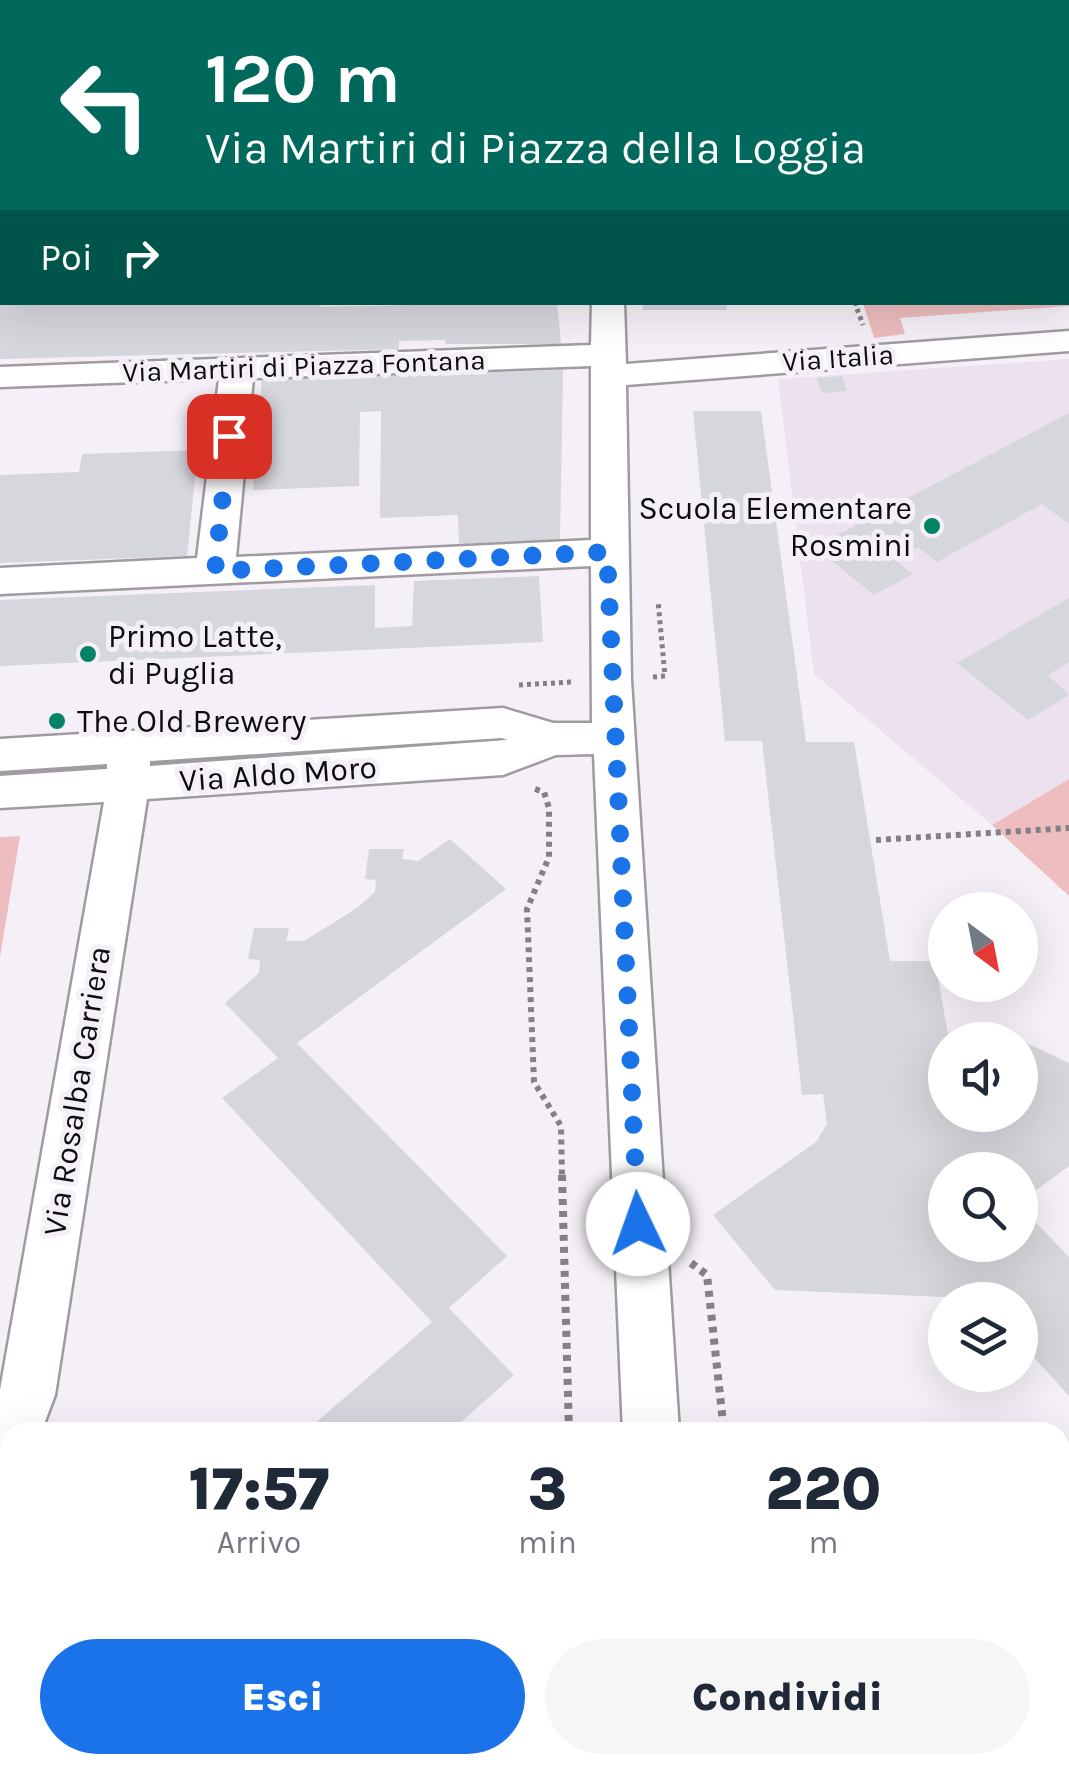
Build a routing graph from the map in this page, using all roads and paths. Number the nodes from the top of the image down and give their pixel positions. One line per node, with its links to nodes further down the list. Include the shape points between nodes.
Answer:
1 (608, 305): 3 (street)
2 (1069, 341): 3 (street, Via Italia)
3 (607, 365): 4 (street, Via Martiri di Piazza Fontana); 6 (street)
4 (236, 368): 5 (street, Via Martiri di Piazza Fontana); 7 (street)
5 (0, 377)
6 (607, 552): 7 (street); 9 (street)
7 (215, 571): 8 (street)
8 (0, 581)
9 (614, 738): 11 (street, Via Aldo Moro, via 552,740 503,759); 16 (street)
10 (0, 756): 11 (street, Via Aldo Moro)
11 (129, 766): 13 (street, Via Aldo Moro); 17 (street, Via Rosalba Carriera, via 28,1395)
12 (528, 786): 18 (path, via 544,792 549,808 549,856 526,909 534,1082 562,1126)
13 (0, 792)
14 (1069, 828): 15 (path)
15 (876, 840)
16 (638, 1224): 19 (street); 20 (path, via 707,1275)
17 (17, 1422)
18 (568, 1422)
19 (650, 1422)
20 (723, 1422)

